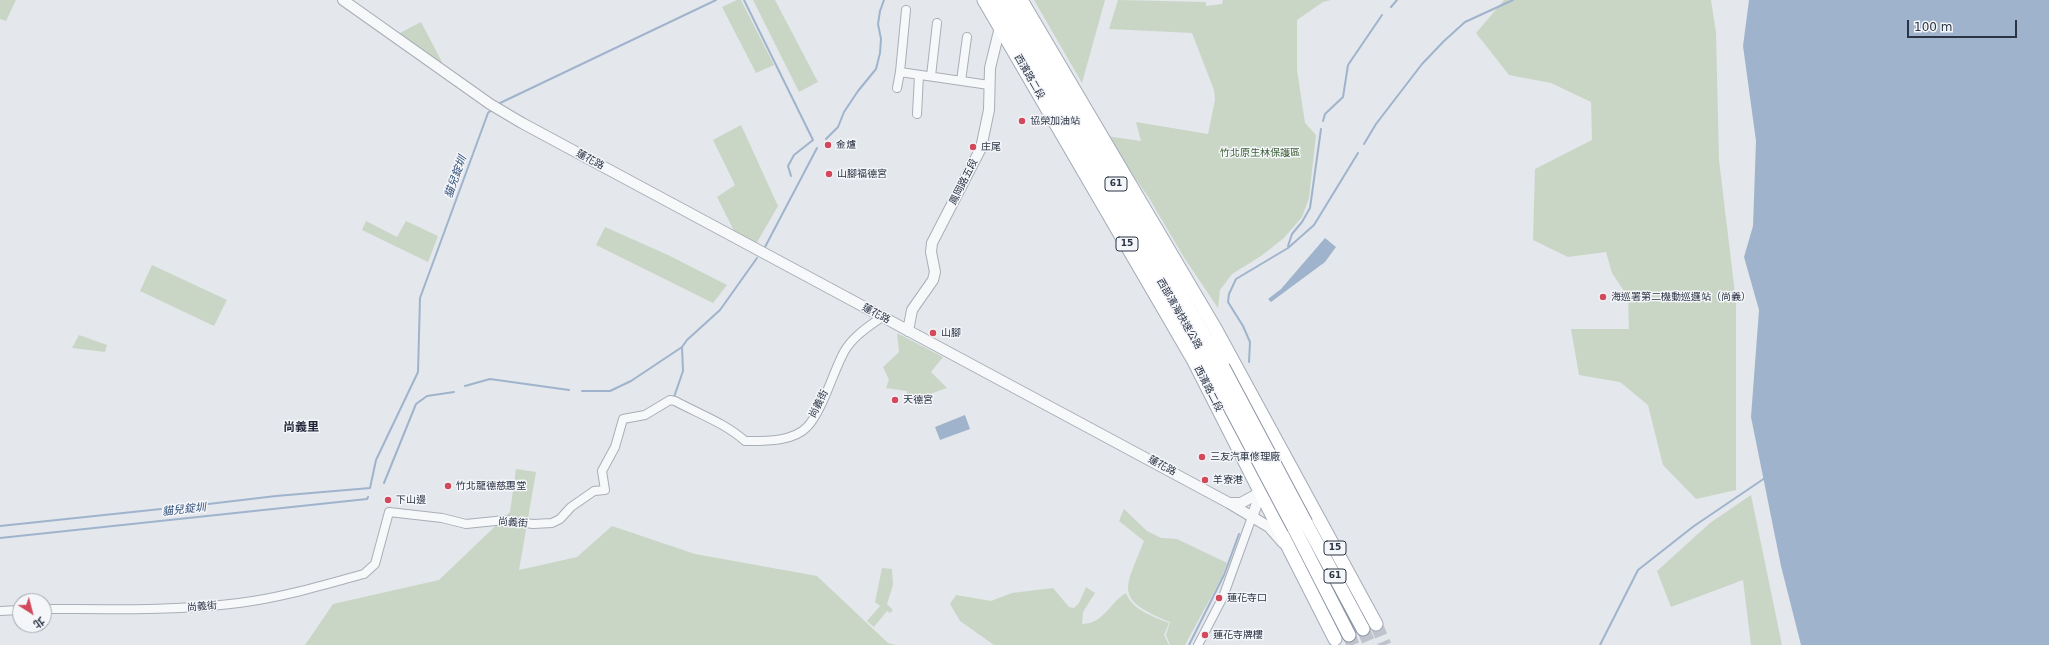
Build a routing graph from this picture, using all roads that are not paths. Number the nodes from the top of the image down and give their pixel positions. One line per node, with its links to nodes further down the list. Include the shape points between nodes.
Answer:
1 (343, 0): 16 (street, 蓮花路, via 500,110)
2 (984, 0): 6 (main road, 西濱路二段 / 15)
3 (994, 0): 6 (main road, 西部濱海快速公路 / 61)
4 (1012, 0): 6 (street, 鳳岡路五段); 18 (main road, 西部濱海快速公路 / 61); 19 (main road, 15, via 1216,330)
5 (906, 10): 9 (street)
6 (1002, 22): 13 (street, 鳳岡路五段, via 990,68); 18 (main road, 西部濱海快速公路 / 61); 20 (main road, 西濱路二段 / 15, via 1166,310)
7 (937, 23): 11 (street)
8 (967, 37): 12 (street)
9 (900, 72): 10 (street); 14 (street)
10 (919, 75): 11 (street); 15 (street)
11 (931, 76): 12 (street)
12 (961, 81): 13 (street)
13 (989, 85): 17 (street, 鳳岡路五段, via 989,110 981,148 932,243 935,272 912,310)
14 (897, 88)
15 (916, 114)
16 (882, 317): 17 (street, 蓮花路); 24 (street, 尚義街, via 866,328 844,352 817,410 807,427 798,433 766,441 745,441 727,427 670,400 645,415 623,419 615,447 602,471 605,490 594,491 552,523 533,524 505,520 466,524 442,518 389,512 375,564 364,574 240,603 181,609)
17 (908, 331): 21 (street, 蓮花路)
18 (1218, 370): 28 (main road, 西部濱海快速公路 / 61, bridge, via 1306,523); 29 (main road, 西部濱海快速公路 / 61, bridge)
19 (1294, 473): 20 (street); 27 (main road, 15)
20 (1261, 492): 21 (street, via 1241,503); 22 (street); 23 (main road, 西濱路二段 / 15)
21 (1229, 502): 22 (street, 蓮花路)
22 (1252, 517): 23 (street, 蓮花路, via 1269,527); 31 (street, via 1223,598)
23 (1291, 552): 30 (main road, 西濱路二段 / 15)
24 (52, 609)
25 (12, 610): 26 (street)
26 (0, 611)
27 (1376, 624)
28 (1363, 629)
29 (1349, 635)
30 (1335, 639)
31 (1198, 645)

